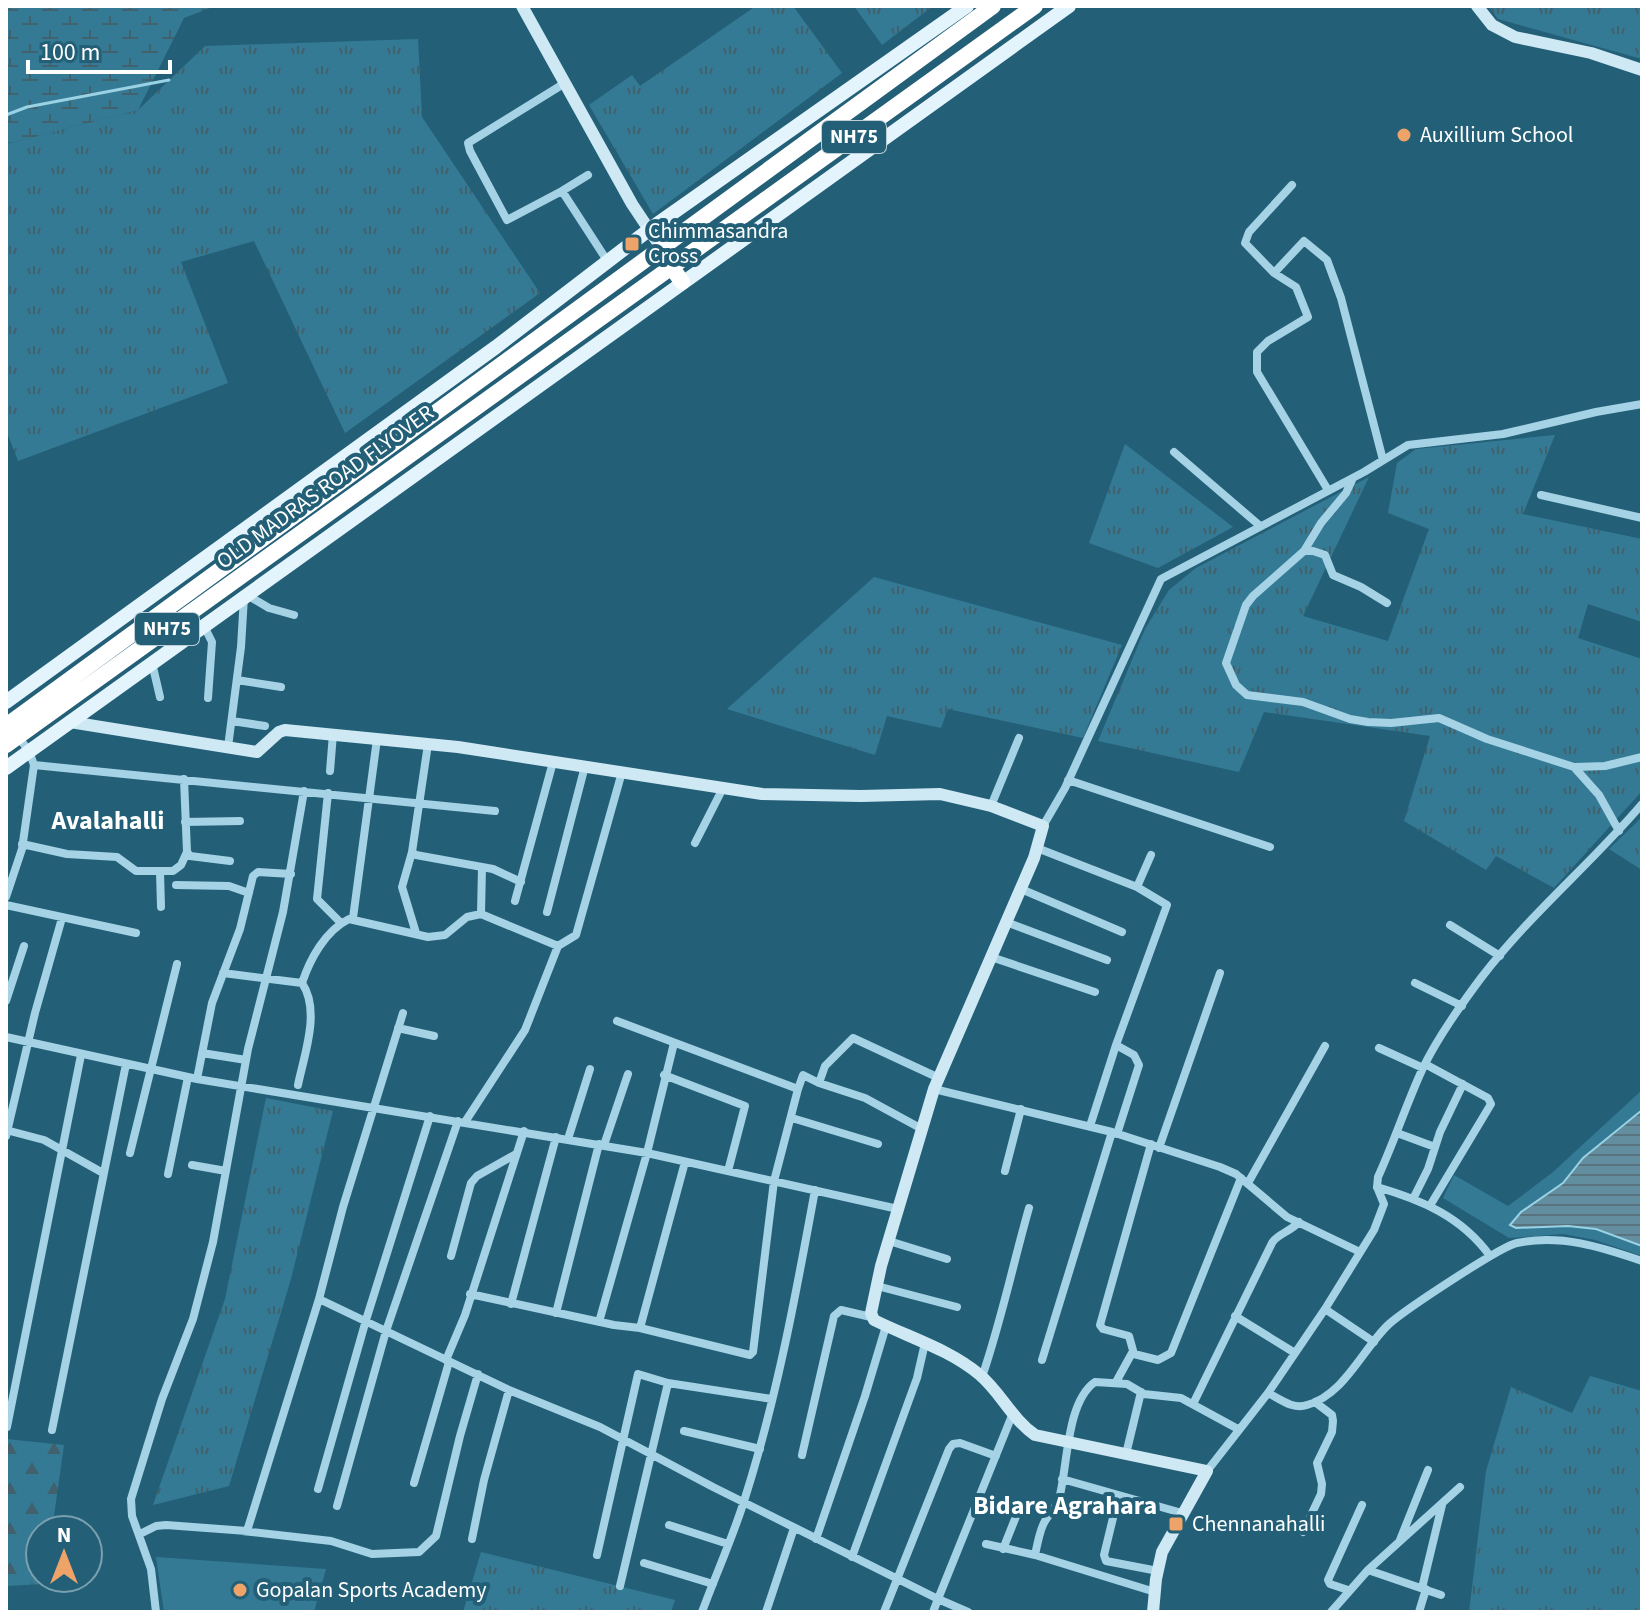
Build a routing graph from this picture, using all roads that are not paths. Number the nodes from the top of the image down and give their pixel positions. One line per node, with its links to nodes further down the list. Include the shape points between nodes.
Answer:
1 (522, 6): 8 (street)
2 (967, 6): 12 (main road)
3 (993, 6): 13 (highway, NH75)
4 (1035, 6): 16 (highway, NH75)
5 (1069, 6): 16 (main road)
6 (1477, 6): 7 (street, via 1492,25 1515,37)
7 (1642, 70)
8 (565, 83): 11 (street, via 468,143 507,220); 12 (street)
9 (588, 175): 11 (street)
10 (1292, 185): 15 (street, via 1245,243)
11 (562, 191): 14 (street)
12 (650, 229): 13 (street); 14 (main road)
13 (662, 249): 23 (highway, OLD MADRAS ROAD FLYOVER / NH75)
14 (608, 262): 36 (main road)
15 (1274, 273): 19 (street, via 1304,241 1327,260); 21 (street, via 1296,287 1308,317 1257,352 1257,372)
16 (677, 275): 23 (highway, OLD MADRAS ROAD FLYOVER / NH75); 27 (main road)
17 (1642, 404): 19 (street, via 1503,434 1408,445)
18 (1174, 452): 25 (street)
19 (1383, 460): 20 (street)
20 (1353, 477): 21 (street); 26 (street)
21 (1328, 490): 25 (street)
22 (1541, 495): 24 (street)
23 (322, 507): 39 (highway, OLD MADRAS ROAD FLYOVER / NH75); 45 (highway, OLD MADRAS ROAD FLYOVER / NH75)
24 (1642, 518)
25 (1259, 525): 56 (street, via 1161,579)
26 (1304, 551): 28 (street, via 1325,555 1333,575); 51 (street, via 1246,605 1226,663 1247,695 1303,702 1368,722 1439,718)
27 (245, 596): 29 (street); 30 (main road); 32 (street)
28 (1387, 603)
29 (294, 615)
30 (204, 626): 31 (main road); 35 (street, via 212,642)
31 (152, 663): 34 (street); 38 (main road)
32 (237, 680): 33 (street); 37 (street)
33 (281, 687)
34 (160, 697)
35 (208, 698)
36 (6, 702)
37 (232, 721): 40 (street); 46 (street)
38 (70, 722): 46 (street); 48 (main road)
39 (6, 723): 48 (street)
40 (265, 726)
41 (333, 734): 43 (street); 46 (street, via 282,730 260,751); 53 (street)
42 (1019, 738): 63 (street)
43 (377, 739): 44 (street); 60 (street)
44 (428, 744): 49 (street); 61 (street)
45 (6, 745)
46 (228, 747)
47 (1642, 757): 51 (street)
48 (32, 758): 52 (main road); 55 (street); 70 (street)
49 (553, 762): 50 (street); 80 (street)
50 (585, 766): 54 (street); 89 (street)
51 (1574, 767): 68 (street, via 1599,795)
52 (6, 768)
53 (330, 771)
54 (622, 772): 57 (street); 100 (street, via 576,935)
55 (184, 779): 58 (street); 66 (street)
56 (1068, 780): 67 (street); 71 (street)
57 (723, 788): 63 (street, via 786,796 940,794); 69 (street)
58 (304, 791): 59 (street); 79 (street)
59 (328, 793): 60 (street); 94 (street, via 317,899)
60 (370, 797): 61 (street); 92 (street)
61 (419, 803): 64 (street); 74 (street)
62 (1642, 804): 68 (street)
63 (991, 806): 67 (street)
64 (495, 811)
65 (240, 821): 66 (street)
66 (185, 822): 73 (street)
67 (1043, 826): 72 (street)
68 (1619, 831): 101 (street)
69 (695, 843)
70 (22, 844): 78 (street, via 117,857 136,871); 85 (street)
71 (1270, 847)
72 (1037, 848): 82 (street); 83 (street)
73 (187, 852): 76 (street); 78 (street, via 178,869)
74 (412, 852): 77 (street); 98 (street, via 402,887)
75 (1151, 855): 82 (street)
76 (230, 861)
77 (482, 867): 80 (street); 90 (street)
78 (160, 872): 88 (street)
79 (291, 874): 84 (street, via 258,872); 107 (street)
80 (521, 882): 86 (street)
81 (176, 885): 84 (street, via 229,886)
82 (1137, 887): 120 (street, via 1166,902 1167,909)
83 (1021, 889): 93 (street); 96 (street)
84 (249, 893): 105 (street)
85 (6, 897)
86 (515, 901)
87 (6, 905): 91 (street)
88 (161, 907)
89 (547, 912)
90 (481, 914): 98 (street, via 467,917 445,935); 100 (street)
91 (62, 918): 97 (street); 118 (street)
92 (353, 918): 94 (street); 98 (street)
93 (1006, 922): 102 (street); 103 (street)
94 (341, 923): 108 (street, via 318,948)
95 (1450, 925): 101 (street)
96 (1122, 932)
97 (136, 933)
98 (416, 933)
99 (24, 946): 111 (street)
100 (558, 946): 143 (street, via 525,1030)
101 (1500, 956): 112 (street)
102 (991, 957): 110 (street); 134 (street)
103 (1107, 960)
104 (177, 964): 129 (street)
105 (223, 973): 107 (street); 123 (street)
106 (1220, 973): 154 (street)
107 (265, 978): 108 (street); 125 (street)
108 (302, 983): 136 (street, via 311,1017)
109 (1415, 983): 112 (street)
110 (1095, 992)
111 (6, 1001)
112 (1462, 1006): 127 (street)
113 (403, 1013): 115 (street)
114 (617, 1021): 119 (street)
115 (398, 1028): 116 (street); 139 (street)
116 (434, 1036)
117 (6, 1037): 118 (street)
118 (27, 1043): 124 (street); 147 (street)
119 (674, 1043): 131 (street); 138 (street)
120 (1116, 1045): 144 (street); 148 (street, via 1134,1055 1139,1065)
121 (1325, 1046): 168 (street)
122 (1379, 1048): 127 (street)
123 (202, 1053): 125 (street); 132 (street)
124 (81, 1055): 126 (street); 156 (street)
125 (246, 1060): 137 (street)
126 (126, 1064): 129 (street); 165 (street)
127 (1424, 1066): 135 (street); 149 (street)
128 (590, 1069): 151 (street)
129 (152, 1070): 132 (street); 157 (street)
130 (628, 1074): 153 (street)
131 (664, 1075): 158 (street); 163 (street, via 745,1106)
132 (192, 1078): 137 (street); 166 (street)
133 (819, 1083): 134 (street, via 825,1066 853,1038 889,1052); 138 (street, via 803,1075); 145 (street, via 865,1098)
134 (937, 1083): 140 (street); 145 (street)
135 (1463, 1084): 155 (street); 172 (street, via 1491,1104)
136 (298, 1085)
137 (242, 1086): 139 (street); 162 (street)
138 (798, 1089): 142 (street)
139 (375, 1107): 141 (street); 184 (street)
140 (1021, 1109): 144 (street); 164 (street)
141 (430, 1116): 143 (street); 191 (street)
142 (792, 1118): 152 (street); 167 (street)
143 (462, 1121): 146 (street); 195 (street)
144 (1090, 1126): 148 (street)
145 (922, 1129): 174 (street)
146 (524, 1131): 150 (street); 159 (street)
147 (6, 1132): 156 (street)
148 (1115, 1133): 154 (street); 200 (street)
149 (1397, 1133): 155 (street); 169 (street)
150 (556, 1137): 151 (street); 185 (street)
151 (568, 1139): 153 (street)
152 (878, 1144)
153 (602, 1145): 158 (street); 188 (street)
154 (1155, 1146): 168 (street, via 1220,1167); 198 (street, via 1100,1325 1129,1336)
155 (1435, 1147): 171 (street)
156 (61, 1148): 165 (street); 213 (street)
157 (130, 1153)
158 (647, 1153): 160 (street); 192 (street)
159 (516, 1154): 178 (street, via 471,1183); 183 (street)
160 (685, 1162): 163 (street); 194 (street)
161 (192, 1165): 162 (street)
162 (226, 1171): 241 (street, via 193,1319 131,1499)
163 (728, 1171): 167 (street)
164 (1005, 1171)
165 (103, 1173): 215 (street)
166 (168, 1174)
167 (774, 1181): 170 (street); 194 (street, via 753,1352)
168 (1244, 1181): 175 (street, via 1276,1210); 198 (street, via 1171,1353 1158,1360)
169 (1377, 1187): 171 (street); 177 (street, via 1382,1210)
170 (815, 1190): 174 (street); 209 (street)
171 (1414, 1197): 172 (street)
172 (1431, 1204): 179 (street, via 1476,1237)
173 (1029, 1208): 203 (street)
174 (898, 1209): 176 (street)
175 (1299, 1222): 177 (street); 189 (street, via 1275,1238)
176 (889, 1241): 180 (street); 182 (street)
177 (1360, 1252): 187 (street)
178 (451, 1256)
179 (1490, 1256): 181 (street, via 1514,1243 1559,1239); 196 (street, via 1388,1325)
180 (947, 1259)
181 (1642, 1261)
182 (877, 1286): 186 (street); 190 (street)
183 (470, 1294): 185 (street); 201 (street)
184 (319, 1299): 191 (street); 239 (street, via 247,1531)
185 (511, 1304): 188 (street)
186 (957, 1307)
187 (1325, 1309): 196 (street); 199 (street)
188 (556, 1313): 192 (street)
189 (1235, 1316): 199 (street); 211 (street)
190 (871, 1317): 193 (street); 221 (street, via 841,1310 834,1316)
191 (366, 1320): 195 (street); 229 (street)
192 (599, 1322): 194 (street)
193 (886, 1326): 197 (street); 243 (street)
194 (640, 1328)
195 (386, 1331): 201 (street); 233 (street)
196 (1374, 1342): 210 (street, via 1331,1393)
197 (925, 1343): 203 (street); 250 (street)
198 (1132, 1353): 204 (street)
199 (1295, 1353): 208 (street)
200 (1042, 1360)
201 (447, 1361): 202 (street); 227 (street)
202 (478, 1374): 206 (street); 239 (street, via 436,1536 419,1552 372,1554 331,1541)
203 (982, 1377): 212 (street)
204 (1116, 1382): 207 (street); 218 (street, via 1091,1384)
205 (668, 1383): 209 (street); 217 (street, via 638,1374); 222 (street)
206 (509, 1390): 217 (street); 242 (street)
207 (1141, 1392): 211 (street); 220 (street)
208 (1268, 1393): 210 (street, via 1299,1407); 214 (street)
209 (772, 1399): 219 (street)
210 (1315, 1402): 240 (street, via 1332,1415 1332,1432 1317,1463 1321,1494)
211 (1193, 1404): 214 (street)
212 (1013, 1413): 218 (street, via 1035,1435); 223 (street)
213 (7, 1427)
214 (1238, 1429): 225 (street)
215 (52, 1430)
216 (684, 1431): 219 (street)
217 (623, 1439): 222 (street); 248 (street)
218 (1068, 1442): 220 (street); 226 (street)
219 (760, 1449): 230 (street)
220 (1126, 1454): 225 (street)
221 (802, 1455)
222 (653, 1456): 230 (street); 256 (street)
223 (996, 1456): 254 (street, via 960,1443 949,1449); 261 (street)
224 (1428, 1470): 246 (street)
225 (1207, 1471): 234 (street)
226 (1062, 1479): 234 (street); 249 (street, via 1059,1502 1043,1525)
227 (414, 1483)
228 (1460, 1487): 231 (street)
229 (318, 1489)
230 (744, 1502): 238 (street); 244 (street)
231 (1442, 1504): 246 (street); 257 (street)
232 (1362, 1505): 258 (street, via 1328,1580)
233 (337, 1506)
234 (1182, 1513): 253 (street)
235 (1017, 1514): 247 (street)
236 (1113, 1518): 253 (street, via 1106,1561)
237 (669, 1525): 244 (street)
238 (794, 1528): 243 (street); 264 (street)
239 (241, 1531): 241 (street, via 166,1525)
240 (1303, 1532)
241 (140, 1534): 262 (street)
242 (472, 1539)
243 (816, 1539): 250 (street)
244 (728, 1544): 255 (street)
245 (986, 1544): 247 (street)
246 (1398, 1544): 252 (street)
247 (1003, 1549): 249 (street)
248 (597, 1555)
249 (1035, 1555): 259 (street)
250 (852, 1557): 254 (street)
251 (644, 1563): 255 (street)
252 (1368, 1570): 257 (street); 258 (street)
253 (1158, 1571): 259 (street)
254 (898, 1579): 261 (street); 265 (street)
255 (713, 1584): 263 (street)
256 (620, 1586)
257 (1424, 1589): 260 (street); 270 (street)
258 (1348, 1590): 269 (street)
259 (1155, 1592): 268 (street)
260 (1441, 1595)
261 (938, 1599): 266 (street); 267 (street)
262 (156, 1612)
263 (702, 1612)
264 (766, 1612)
265 (884, 1612)
266 (933, 1612)
267 (968, 1612)
268 (1153, 1612)
269 (1331, 1612)
270 (1419, 1612)

